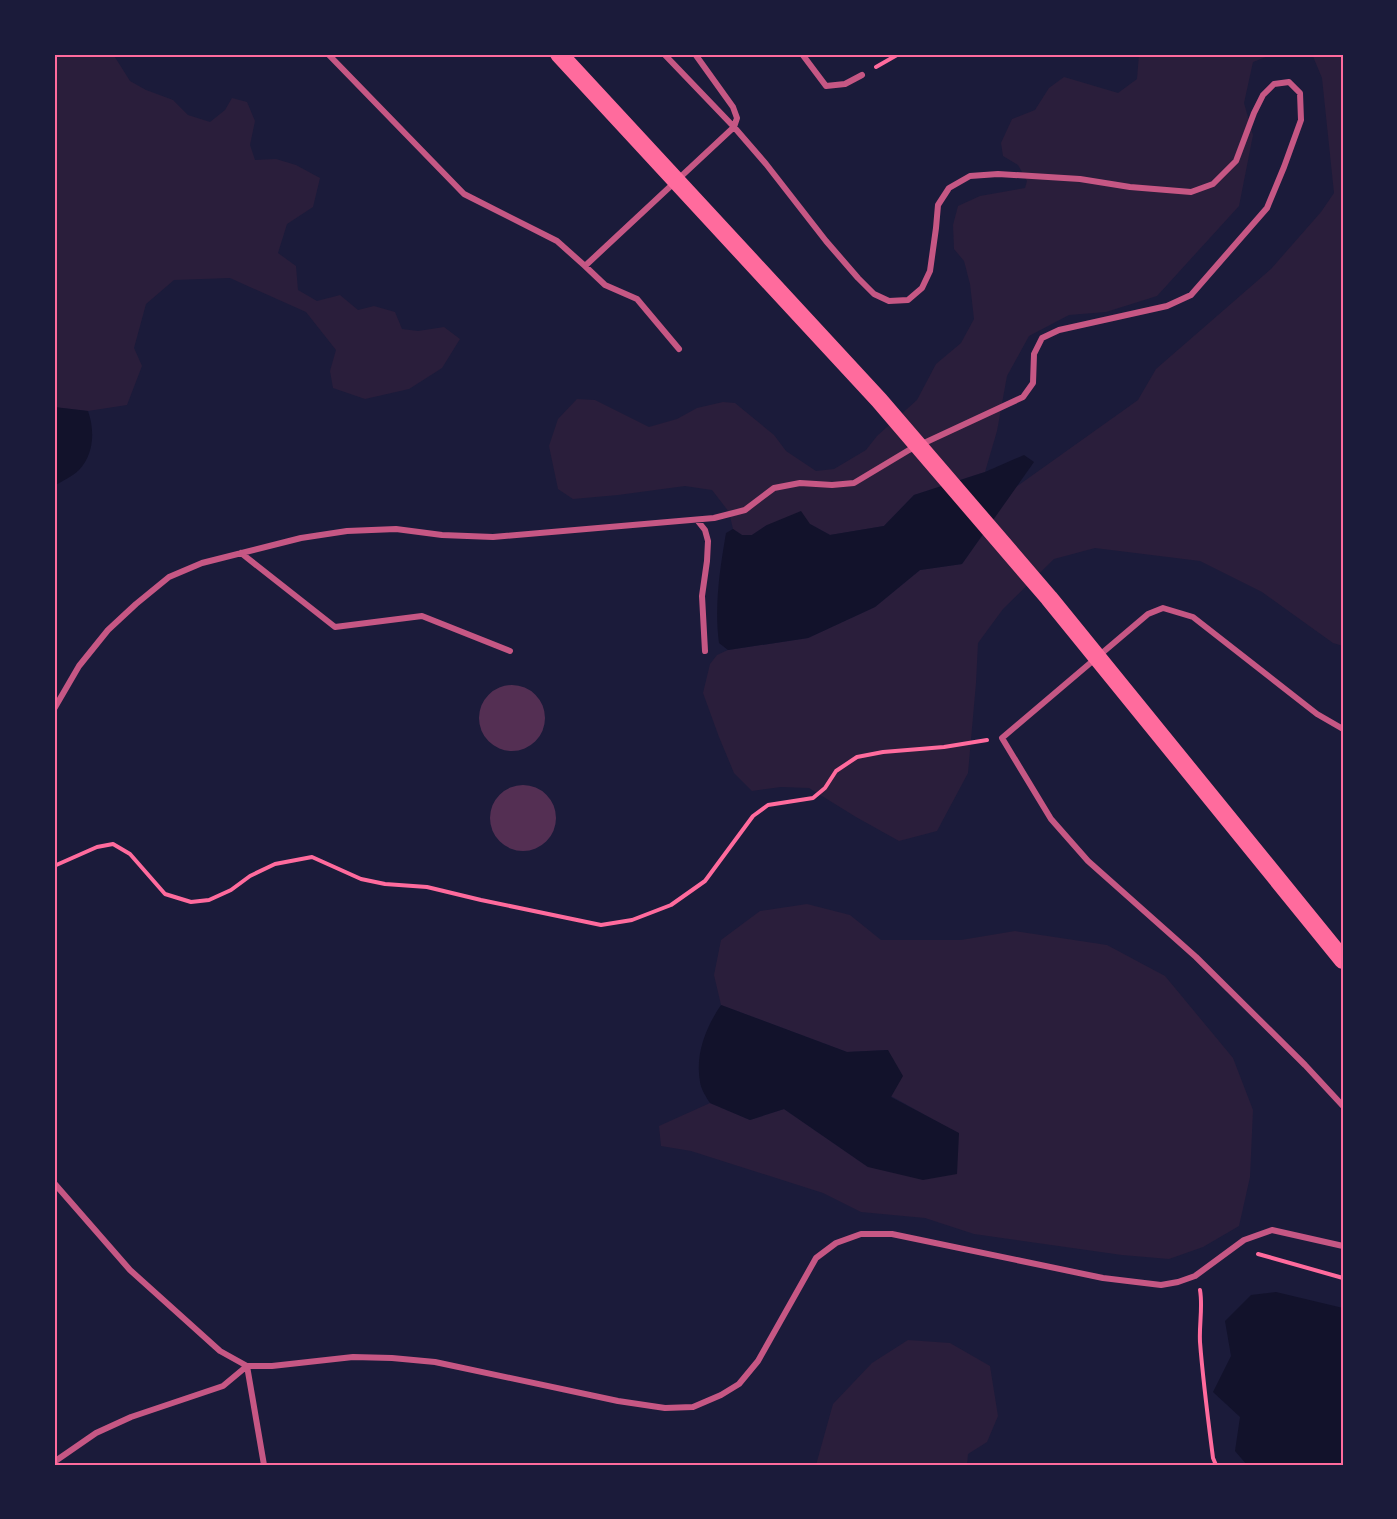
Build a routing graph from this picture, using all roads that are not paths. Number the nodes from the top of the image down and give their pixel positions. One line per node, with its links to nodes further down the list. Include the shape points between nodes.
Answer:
1 (328, 54): 8 (street, via 464,194 557,241)
2 (559, 54): 16 (highway, via 879,400 1049,598)
3 (664, 54): 7 (street)
4 (695, 54): 7 (street, via 733,106 737,118)
5 (802, 54): 6 (street, via 826,86 845,84)
6 (862, 75)
7 (734, 127): 8 (street); 10 (street, via 858,278 874,294 889,301 908,300 922,288 930,271 938,205 950,188 970,176 1080,179 1191,192 1213,184 1236,161 1254,113 1274,84 1289,82 1300,93 1302,120 1267,208 1191,295 1167,306 1059,330 1042,338 1035,354 1033,383 1023,397 909,450 854,483 800,483 774,488 745,510)
8 (585, 266): 9 (street, via 605,285 637,299)
9 (680, 349)
10 (697, 520): 11 (street, via 494,537 442,536 396,529 347,531); 13 (street, via 708,542 702,596)
11 (242, 553): 12 (street, via 335,627 422,616); 14 (street, via 169,577 136,604 108,630 79,666)
12 (510, 651)
13 (705, 651)
14 (54, 709)
15 (1343, 729): 17 (street, via 1317,714 1193,617 1163,608 1148,614 1002,738 1051,819 1088,861 1196,957)
16 (1343, 960)
17 (1343, 1106)
18 (54, 1183): 20 (street, via 130,1270 220,1351)
19 (1343, 1246): 20 (street, via 1272,1230 1244,1240 1195,1276 1161,1285 1115,1280 892,1234 861,1234 836,1243 816,1258 758,1361 739,1384 693,1407 665,1408 618,1401 435,1362 403,1359 353,1358)
20 (247, 1366): 21 (street, via 223,1386 96,1433); 22 (street)
21 (54, 1462)
22 (264, 1465)

